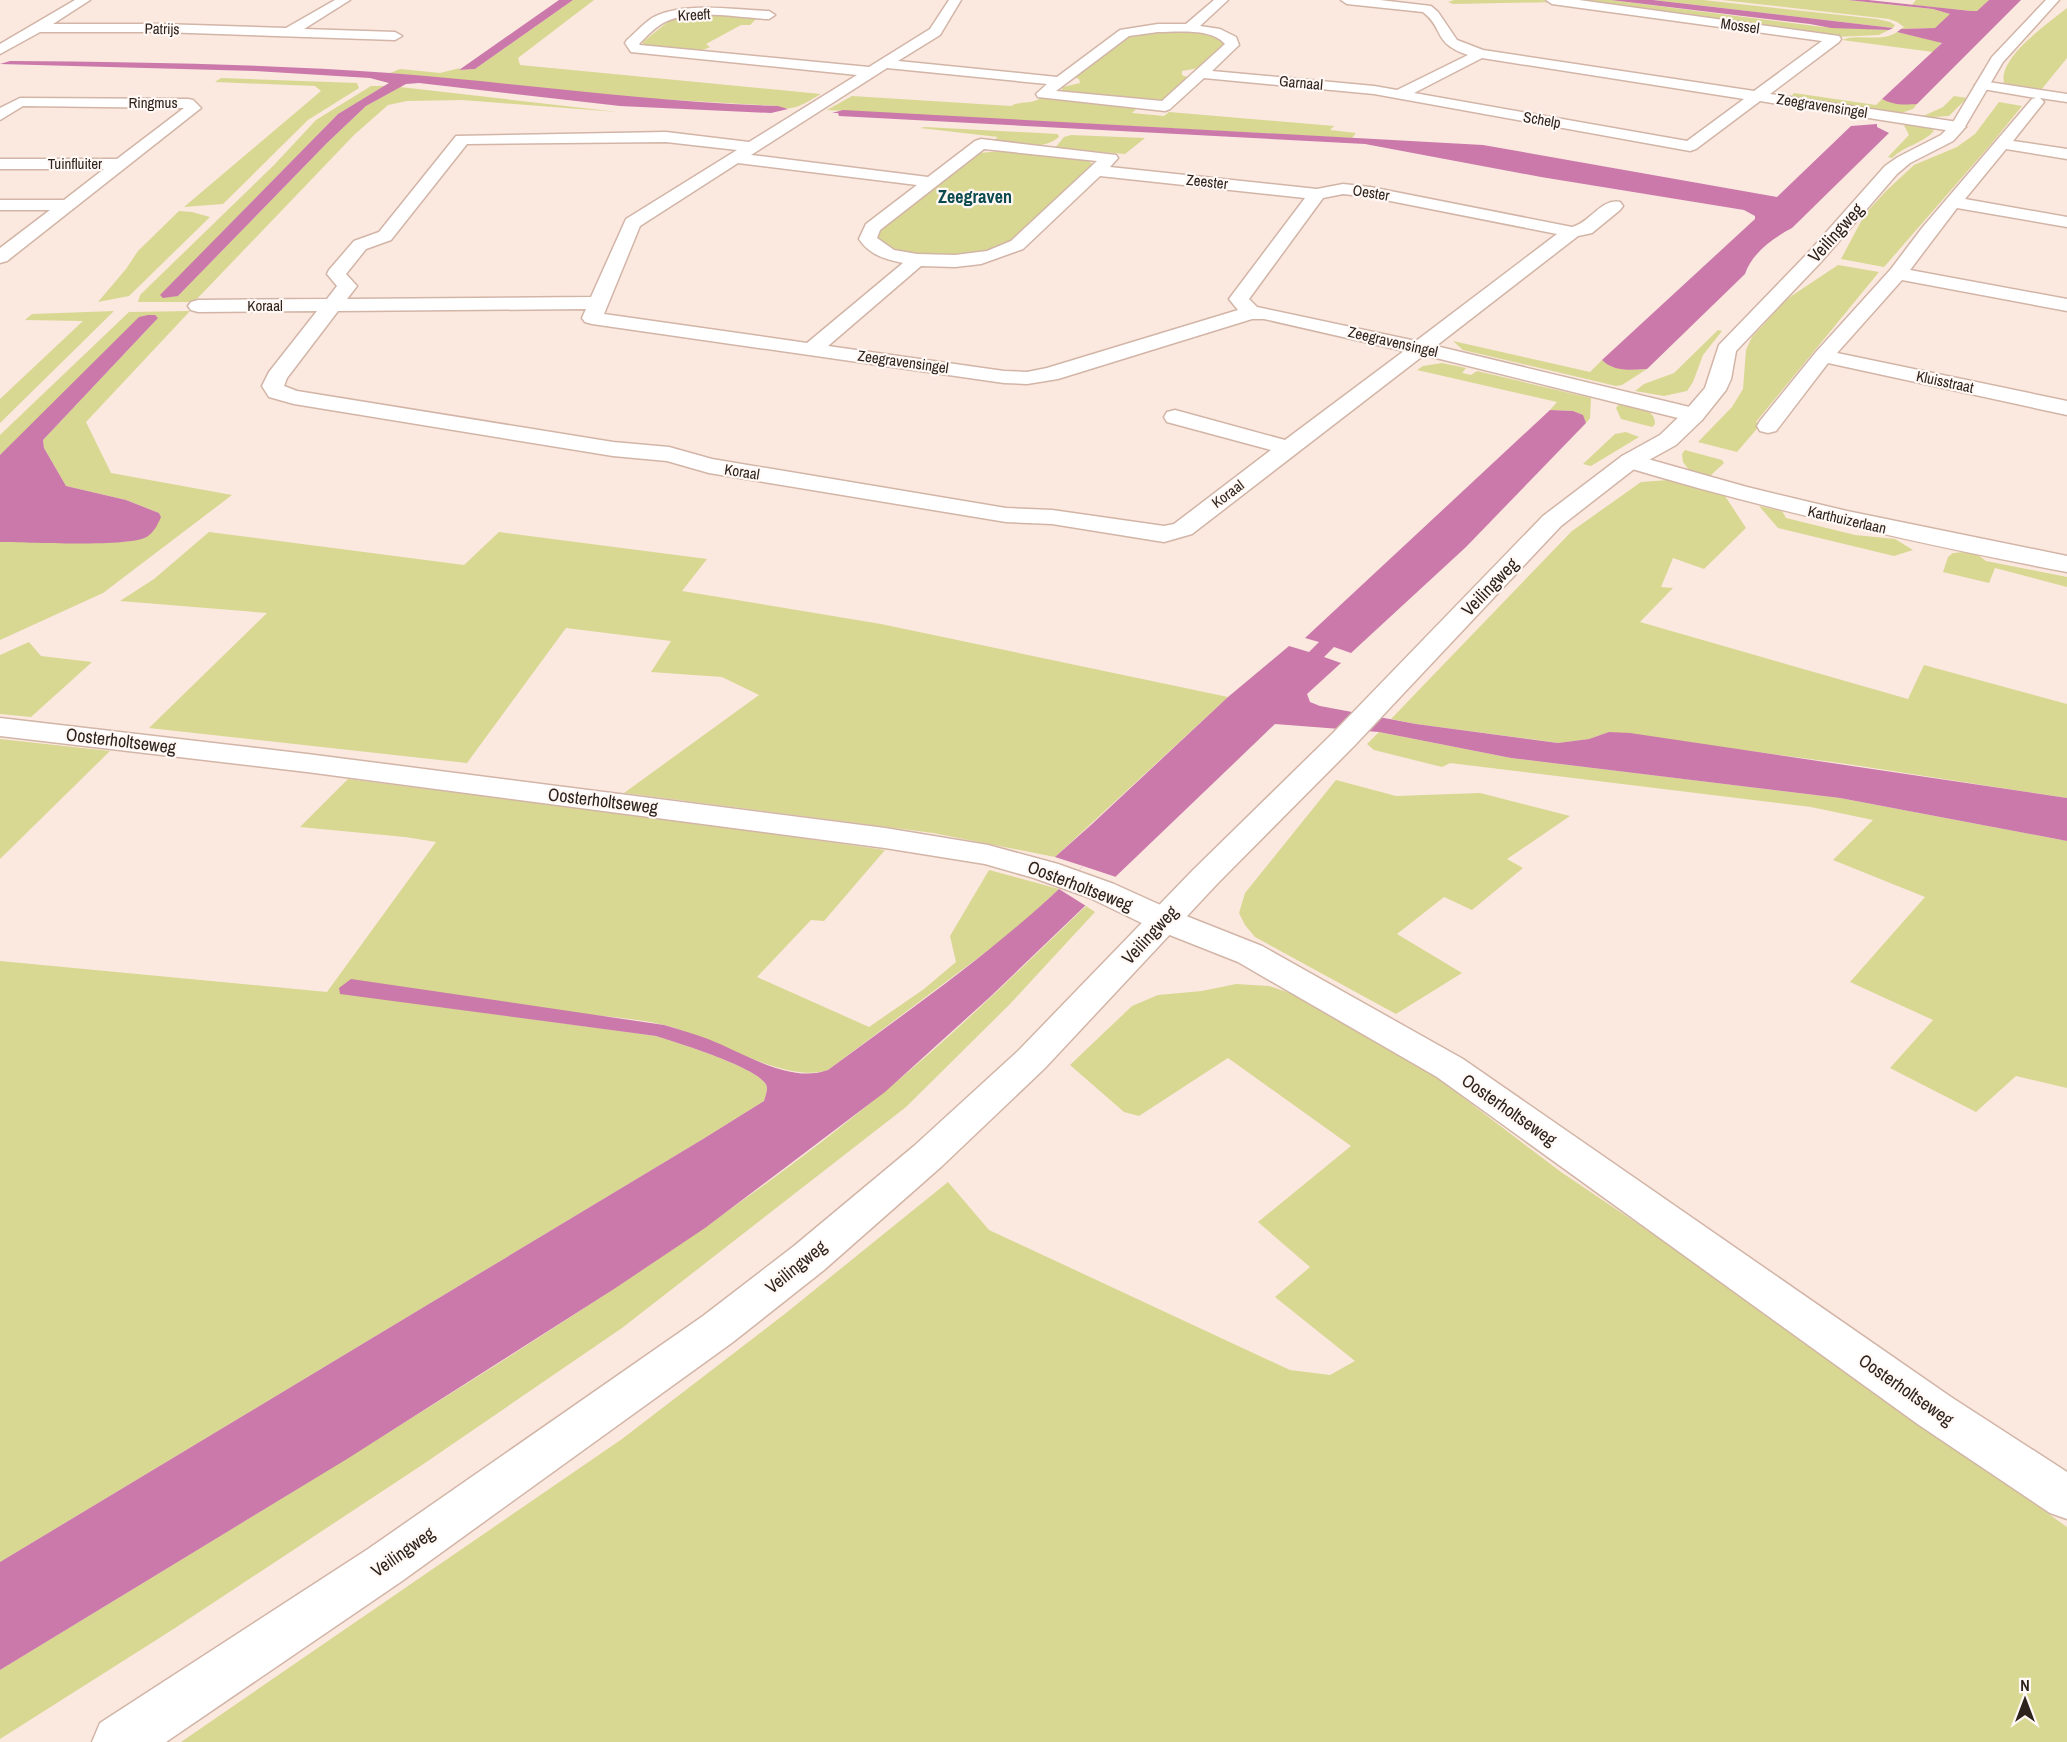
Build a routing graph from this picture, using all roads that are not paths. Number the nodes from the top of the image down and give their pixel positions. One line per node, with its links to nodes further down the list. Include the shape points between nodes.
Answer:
1 (84, 0): 11 (street)
2 (344, 0): 13 (street)
3 (955, 0): 19 (street, via 935,32)
4 (1222, 0): 12 (street)
5 (1347, 0): 9 (street, Zeegravensingel)
6 (1552, 0): 24 (street, Mossel, via 1834,39)
7 (2053, 0): 22 (street, Veilingweg, via 1997,60)
8 (1436, 2): 9 (street)
9 (1415, 7): 17 (street, Zeegravensingel, via 1433,13 1450,41)
10 (759, 27): 18 (street, Kreeft, via 773,11 666,17 632,43 636,49)
11 (37, 28): 13 (street, Patrijs); 16 (street)
12 (1189, 28): 20 (street, via 1222,34 1233,42); 21 (street, via 1125,33)
13 (287, 33): 14 (street, Patrijs)
14 (395, 36)
15 (723, 46): 18 (street, Kreeft)
16 (0, 51)
17 (1480, 54): 23 (street); 24 (street, Zeegravensingel)
18 (705, 56): 19 (street, Kreeft)
19 (879, 68): 21 (street); 32 (street)
20 (1202, 74): 21 (street, via 1165,106 1043,94); 23 (street, Garnaal)
21 (1058, 81)
22 (1982, 85): 25 (street); 30 (street, Veilingweg)
23 (1399, 95): 24 (street, Schelp, via 1690,146)
24 (1758, 96): 30 (street, Zeegravensingel)
25 (2067, 98)
26 (0, 99): 27 (street, Ringmus)
27 (20, 102): 29 (street); 36 (street, Ringmus, via 188,103 193,108)
28 (2037, 102): 31 (street)
29 (0, 115)
30 (1958, 127): 58 (street, Veilingweg, via 1947,138 1891,170 1814,258 1726,349 1715,390)
31 (2003, 144): 33 (street); 40 (street)
32 (752, 147): 34 (street); 50 (street, Koraal, via 666,137 463,131 385,236 360,245 336,274 347,286)
33 (2067, 154)
34 (734, 158): 38 (street); 49 (street, via 632,223)
35 (0, 164): 36 (street, Tuinfluiter)
36 (121, 164): 42 (street, Tuinfluiter)
37 (1097, 171): 38 (street, via 1110,158 981,144); 39 (street, Zeester); 47 (street, via 1008,250 966,260)
38 (932, 182): 47 (street, via 868,234 878,249)
39 (1317, 194): 45 (street, Oester, via 1343,189 1370,192); 53 (street, via 1239,299)
40 (1953, 202): 44 (street); 48 (street)
41 (0, 205): 42 (street)
42 (69, 205): 46 (street, Tuinfluiter)
43 (1614, 206): 45 (street, via 1586,229)
44 (2067, 222)
45 (1572, 232): 54 (street)
46 (0, 257)
47 (917, 260): 55 (street)
48 (1898, 273): 51 (street); 56 (street)
49 (597, 303): 50 (street, Koraal); 55 (street, Zeegravensingel, via 592,318)
50 (332, 305): 52 (street, Koraal); 61 (street, Koraal, via 273,382 277,392 613,449 669,454 710,466 1006,515 1052,517 1164,534 1183,529)
51 (2067, 305)
52 (198, 306)
53 (1251, 313): 54 (street, Zeegravensingel, via 1279,315); 55 (street, Zeegravensingel, via 1027,378)
54 (1420, 348): 58 (street, Zeegravensingel); 61 (street, Koraal)
55 (812, 349)
56 (1823, 356): 57 (street, Kluisstraat); 60 (street)
57 (2067, 408)
58 (1694, 415): 62 (street, Veilingweg, via 1668,440)
59 (1175, 417): 61 (street)
60 (1768, 426)
61 (1289, 448)
62 (1630, 461): 63 (street, Karthuizerlaan, via 1786,506); 65 (street, Veilingweg, via 1552,521)
63 (2067, 564)
64 (0, 727): 65 (street, Oosterholtseweg, via 885,838 988,855 1070,879)
65 (1164, 920): 66 (street, Oosterholtseweg, via 1250,954 1450,1068 1935,1411); 67 (street, Veilingweg, via 1032,1059 928,1156 809,1258 718,1329 385,1565)
66 (2067, 1498)
67 (119, 1742)

